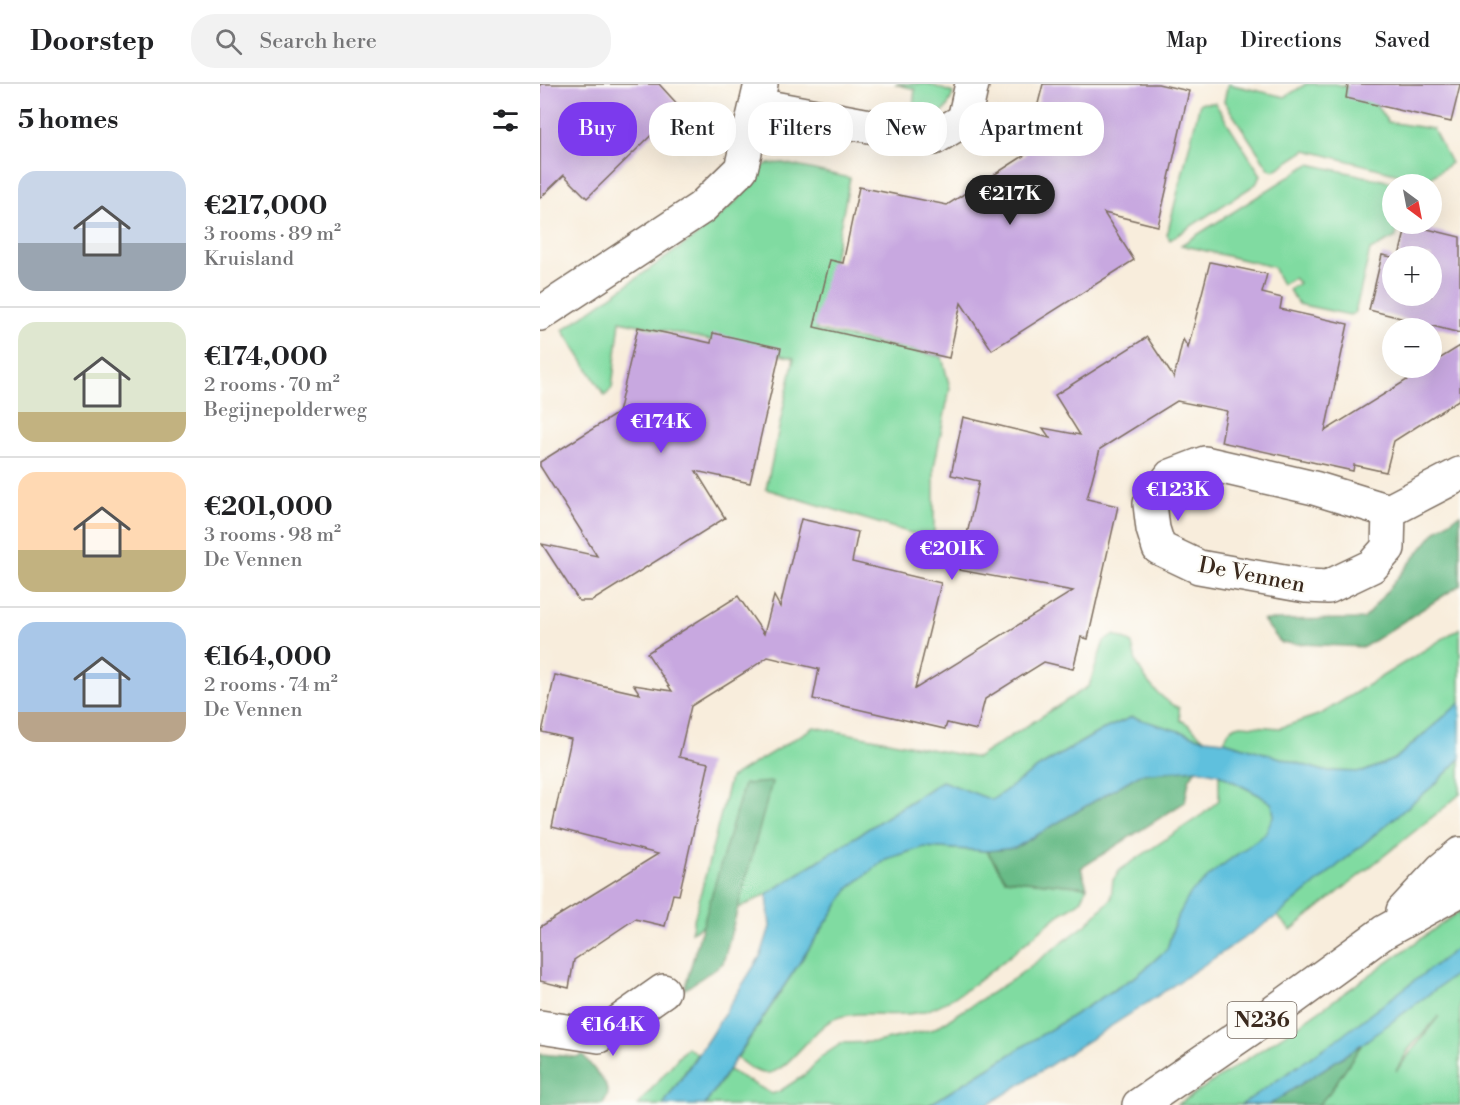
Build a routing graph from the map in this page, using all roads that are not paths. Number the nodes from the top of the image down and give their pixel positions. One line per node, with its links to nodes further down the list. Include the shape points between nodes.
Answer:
1 (972, 84): 2 (street, via 964,120 934,138)
2 (759, 94): 3 (street, via 741,169 701,208)
3 (540, 314)
4 (1460, 474): 5 (street)
5 (1389, 511): 5 (street, De Vennen, via 1388,548 1372,566 1328,587 1199,567 1159,548 1150,504 1171,476 1205,463 1314,488)
6 (1460, 854): 8 (street, N236)
7 (1460, 890): 8 (street, N236)
8 (1384, 932): 11 (street, N236)
9 (663, 991): 10 (street, via 599,1036)
10 (540, 1027)
11 (1139, 1105)

